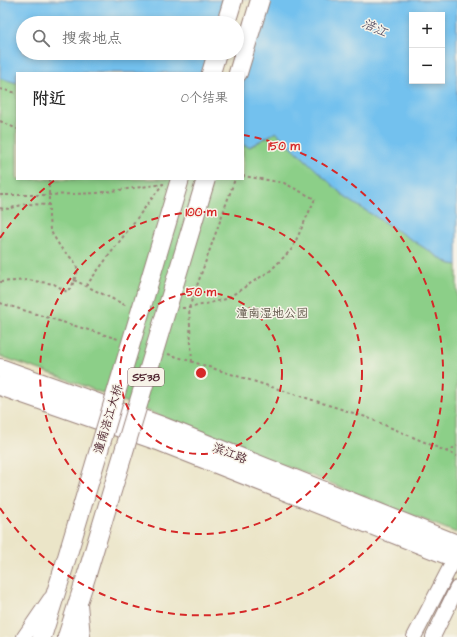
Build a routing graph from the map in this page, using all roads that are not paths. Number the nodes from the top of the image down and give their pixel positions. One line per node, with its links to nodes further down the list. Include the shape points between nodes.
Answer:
1 (233, 0): 3 (main road)
2 (260, 0): 4 (main road)
3 (228, 16)
4 (244, 53)
5 (215, 60): 7 (main road)
6 (242, 60): 8 (main road)
7 (211, 72)
8 (238, 72)
9 (206, 180): 16 (main road, S538, bridge)
10 (174, 181): 15 (main road, 潼南涪江大桥 / S538, bridge)
11 (0, 368): 13 (main road, 滨江路, via 162,426)
12 (0, 386): 13 (main road, via 158,441)
13 (456, 554): 21 (street)
14 (457, 588): 22 (street)
15 (56, 591): 17 (street); 18 (main road, S538)
16 (79, 596): 19 (main road, S538); 20 (street)
17 (24, 637)
18 (42, 637)
19 (67, 637)
20 (83, 637)
21 (414, 637)
22 (432, 637)

